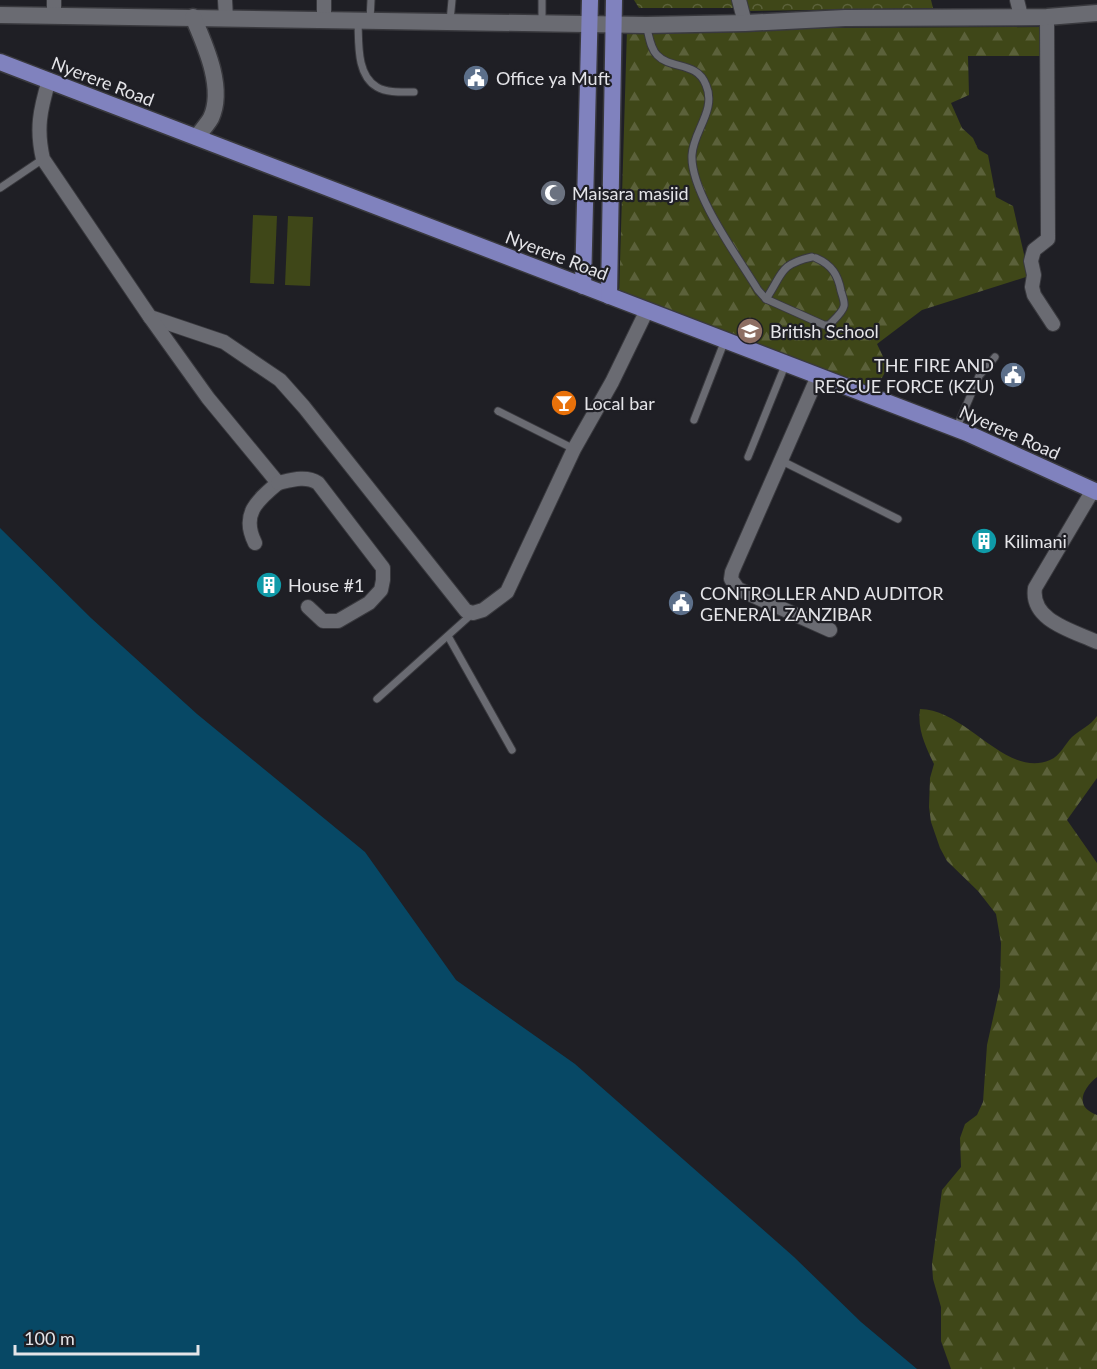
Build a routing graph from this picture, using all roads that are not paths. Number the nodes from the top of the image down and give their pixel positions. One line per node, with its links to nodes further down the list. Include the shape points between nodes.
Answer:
1 (225, 0): 15 (street)
2 (324, 0): 16 (street)
3 (370, 0): 17 (lane)
4 (452, 0): 18 (lane)
5 (542, 0): 19 (lane)
6 (590, 0): 21 (main road)
7 (614, 0): 22 (main road)
8 (739, 0): 20 (street)
9 (54, 7): 12 (street); 13 (street)
10 (1019, 8): 14 (street); 20 (street)
11 (1097, 13): 14 (street)
12 (0, 15)
13 (194, 17): 15 (street); 27 (street, via 212,65 215,94 211,117)
14 (1047, 17): 35 (street, via 1048,239 1034,250 1031,261 1034,295)
15 (226, 18): 16 (street)
16 (324, 19): 17 (street)
17 (364, 20): 18 (street); 26 (lane, via 364,73 383,89)
18 (450, 21): 19 (street)
19 (543, 23): 21 (street)
20 (745, 23): 23 (street)
21 (589, 24): 22 (street); 30 (main road)
22 (614, 24): 23 (street); 31 (main road)
23 (646, 25): 32 (lane, via 657,56 694,70 705,82 708,107 692,153 699,192)
24 (0, 62): 25 (main road, Nyerere Road)
25 (49, 80): 27 (main road, Nyerere Road); 28 (street, via 38,124)
26 (414, 92)
27 (197, 137): 30 (main road, Nyerere Road)
28 (43, 159): 29 (lane); 34 (street)
29 (0, 188)
30 (583, 286): 31 (main road, Nyerere Road)
31 (609, 296): 33 (main road, Nyerere Road)
32 (766, 299): 32 (lane, via 824,325 829,325 844,308 833,269 814,257 787,266)
33 (647, 310): 36 (main road, Nyerere Road); 43 (street)
34 (150, 317): 46 (street, via 208,398); 51 (street, via 224,342 280,380 466,611)
35 (1053, 324)
36 (725, 340): 38 (main road, Nyerere Road); 41 (lane)
37 (995, 357): 42 (lane, via 978,376)
38 (786, 363): 39 (main road, Nyerere Road); 44 (lane)
39 (818, 376): 42 (main road, Nyerere Road); 45 (street)
40 (498, 411): 43 (lane)
41 (694, 420)
42 (956, 429): 47 (main road, Nyerere Road)
43 (574, 449): 51 (street, via 507,592)
44 (748, 458)
45 (782, 461): 48 (lane); 52 (street, via 731,579 738,589)
46 (278, 483): 49 (street, via 248,518); 50 (street, via 297,479 318,483 383,568 381,590 369,603 338,621 323,621)
47 (1095, 491): 54 (street, via 1035,588 1034,596 1046,618)
48 (898, 519)
49 (255, 543)
50 (308, 607)
51 (473, 613): 53 (lane)
52 (830, 630)
53 (448, 636): 55 (lane); 56 (lane)
54 (1097, 642)
55 (377, 699)
56 (512, 750)

